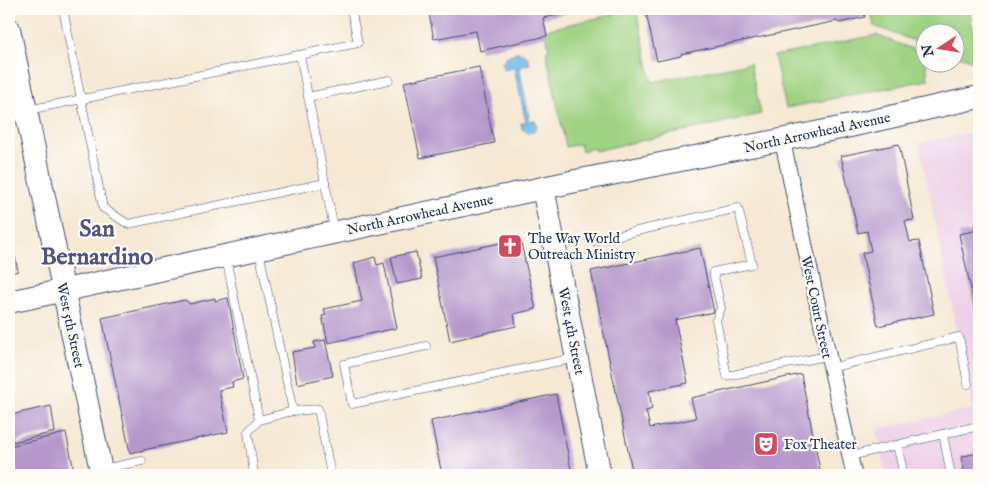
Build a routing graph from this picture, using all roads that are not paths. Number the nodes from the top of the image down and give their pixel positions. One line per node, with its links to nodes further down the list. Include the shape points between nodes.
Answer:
1 (63, 9): 9 (lane)
2 (351, 9): 4 (lane, via 358,43)
3 (9, 29): 5 (main road, West 5th Street)
4 (300, 55): 7 (lane); 9 (lane)
5 (13, 66): 10 (main road, West 5th Street)
6 (389, 80): 7 (lane)
7 (308, 97): 12 (lane)
8 (979, 97): 11 (main road, North Arrowhead Avenue)
9 (82, 100): 10 (lane); 12 (lane, via 103,208 128,224)
10 (26, 111): 18 (main road, West 5th Street)
11 (782, 139): 13 (main road, North Arrowhead Avenue); 22 (street, West Court Street)
12 (325, 182): 14 (lane)
13 (543, 188): 14 (main road, North Arrowhead Avenue); 21 (main road, West 4th Street)
14 (335, 232): 16 (main road, North Arrowhead Avenue)
15 (593, 241): 22 (lane, via 738,208 752,264 713,272 721,308 716,320 727,376)
16 (259, 249): 17 (main road, North Arrowhead Avenue); 24 (lane)
17 (225, 256): 18 (main road, North Arrowhead Avenue); 25 (lane)
18 (63, 291): 19 (main road, North Arrowhead Avenue); 31 (main road, West 5th Street)
19 (9, 302)
20 (426, 346): 21 (lane, via 344,364 352,404)
21 (577, 358): 34 (main road, West 4th Street)
22 (829, 362): 23 (lane, via 959,337); 29 (street, West Court Street)
23 (968, 384)
24 (293, 411): 25 (lane); 33 (lane, via 318,409)
25 (259, 420): 32 (lane, via 248,432)
26 (979, 426): 27 (lane)
27 (943, 434): 28 (lane); 37 (lane)
28 (897, 446): 29 (lane); 36 (lane)
29 (850, 456): 35 (street, West Court Street)
30 (142, 460): 31 (lane)
31 (101, 472)
32 (254, 475)
33 (331, 475)
34 (600, 475)
35 (854, 475)
36 (904, 475)
37 (951, 475)

